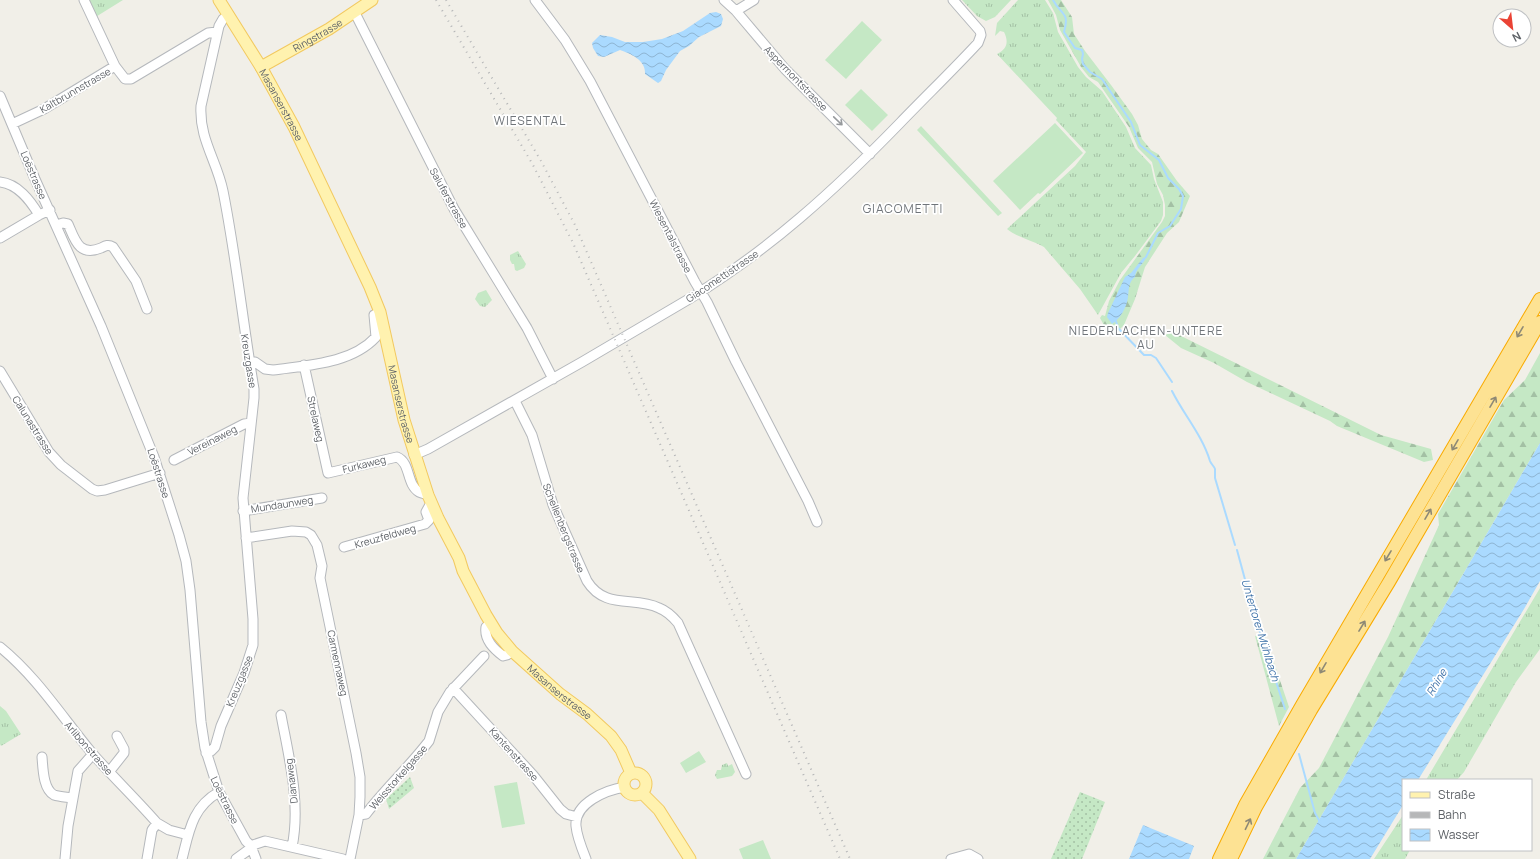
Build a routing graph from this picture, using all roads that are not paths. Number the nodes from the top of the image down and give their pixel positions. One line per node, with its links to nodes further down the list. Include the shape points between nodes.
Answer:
1 (84, 0): 12 (street)
2 (219, 0): 10 (main road, Masanserstrasse)
3 (372, 0): 9 (main road, Ringstrasse)
4 (535, 0): 22 (street, Wiesentalstrasse, via 590,81)
5 (724, 0): 8 (street, Aspermontstrasse)
6 (754, 0): 8 (street)
7 (953, 0): 16 (street, Giacomettistrasse, via 977,27 981,33 980,40)
8 (736, 11): 16 (street, Aspermontstrasse, one-way to 16, via 785,69)
9 (355, 12): 13 (main road, Ringstrasse); 30 (street, Saluferstrasse, via 450,203 527,328)
10 (229, 15): 11 (street, Kreuzgasse, via 222,21); 13 (main road, Masanserstrasse)
11 (217, 32): 12 (street, Kaltbrunnstrasse, via 208,34 131,79 123,77); 27 (street, Kreuzgasse, via 201,106 201,124 224,192)
12 (115, 66): 15 (street, Kaltbrunnstrasse)
13 (262, 67): 25 (main road, Masanserstrasse, via 308,157)
14 (0, 96): 15 (street, Loëstrasse)
15 (12, 124): 18 (street, Loëstrasse)
16 (870, 154): 22 (street, Giacomettistrasse, via 796,222)
17 (0, 182): 19 (street, via 13,186 24,194)
18 (50, 210): 19 (street); 20 (street, Loëstrasse)
19 (39, 215): 21 (street)
20 (56, 225): 24 (street, via 63,222 68,224 76,242 84,249 90,251 106,245 113,247 136,281); 35 (street, Loëstrasse, via 128,390)
21 (0, 238)
22 (701, 292): 30 (street, Giacomettistrasse); 40 (street, Wiesentalstrasse)
23 (1540, 298): 75 (highway, one-way to 75, via 1302,705 1245,805)
24 (147, 309)
25 (380, 312): 28 (street, via 374,315 376,337 365,346 337,360); 33 (main road, Masanserstrasse, via 400,408)
26 (1540, 322): 76 (highway, one-way to 26, via 1256,807 1307,717 1389,582)
27 (250, 363): 28 (street, via 256,362 268,370); 32 (street, Kreuzgasse, via 254,389)
28 (304, 365): 36 (street, Strelaweg)
29 (0, 371): 35 (street, Calunastrasse, via 49,452 61,465 92,489 105,490)
30 (553, 379): 31 (street, Giacomettistrasse)
31 (515, 401): 33 (street, Giacomettistrasse); 53 (street, Schellenbergstrasse, via 532,435 553,505 586,580 603,596 612,600 658,607 668,612 678,623)
32 (251, 423): 34 (street, Vereinaweg, via 244,424); 39 (street, Kreuzgasse, via 243,486)
33 (414, 455): 38 (main road, Masanserstrasse)
34 (174, 460)
35 (160, 473): 48 (street, Loëstrasse, via 184,551)
36 (328, 473): 38 (street, Furkaweg, via 397,457 405,465 411,483)
37 (322, 498): 39 (street, Mundaunweg)
38 (430, 499): 42 (street, Kreuzfeldweg, via 426,512 429,520 425,524); 52 (main road, Masanserstrasse, via 490,623 512,651 611,736)
39 (243, 511): 41 (street, Kreuzgasse)
40 (817, 522)
41 (246, 538): 48 (street, Kreuzgasse, via 254,624 253,645 215,747); 58 (street, Carmennaweg, via 300,531 311,535 317,545 322,566 320,578 360,777)
42 (344, 547)
43 (0, 647): 49 (street, Arlibonstrasse, via 33,678)
44 (484, 656): 45 (street, Weisstorkelgasse)
45 (453, 688): 58 (street, Weisstorkelgasse, via 442,705 429,741 366,814); 59 (street, Kantenstrasse, via 533,775 560,810)
46 (281, 715): 63 (street, Dianaweg, via 294,795)
47 (117, 736): 51 (street, via 124,753)
48 (206, 753): 55 (street, Loëstrasse)
49 (93, 754): 51 (street, Arlibonstrasse); 57 (street, via 78,771)
50 (42, 757): 57 (street, via 50,792)
51 (110, 772): 60 (street, Arlibonstrasse)
52 (631, 774): 54 (main road, via 625,781); 56 (main road, via 638,773 646,780 646,788)
53 (746, 774)
54 (625, 787): 56 (main road, via 632,795); 59 (street, via 590,801)
55 (219, 792): 61 (street, via 200,807); 62 (street, Loëstrasse)
56 (642, 793): 72 (main road, via 659,810)
57 (73, 798): 64 (street)
58 (359, 815): 70 (street, Carmennaweg)
59 (577, 816): 71 (street, via 577,833)
60 (157, 823): 61 (street, Arlibonstrasse); 65 (street, via 152,830)
61 (188, 835): 66 (street)
62 (251, 846): 63 (street, via 265,841); 67 (street); 68 (street, Loëstrasse)
63 (292, 847): 69 (street)
64 (65, 859)
65 (147, 859)
66 (182, 859)
67 (236, 859)
68 (256, 859)
69 (343, 859)
70 (350, 859)
71 (586, 859)
72 (690, 859)
73 (951, 859): 74 (street, via 969,854)
74 (978, 859)
75 (1219, 859)
76 (1231, 859)

